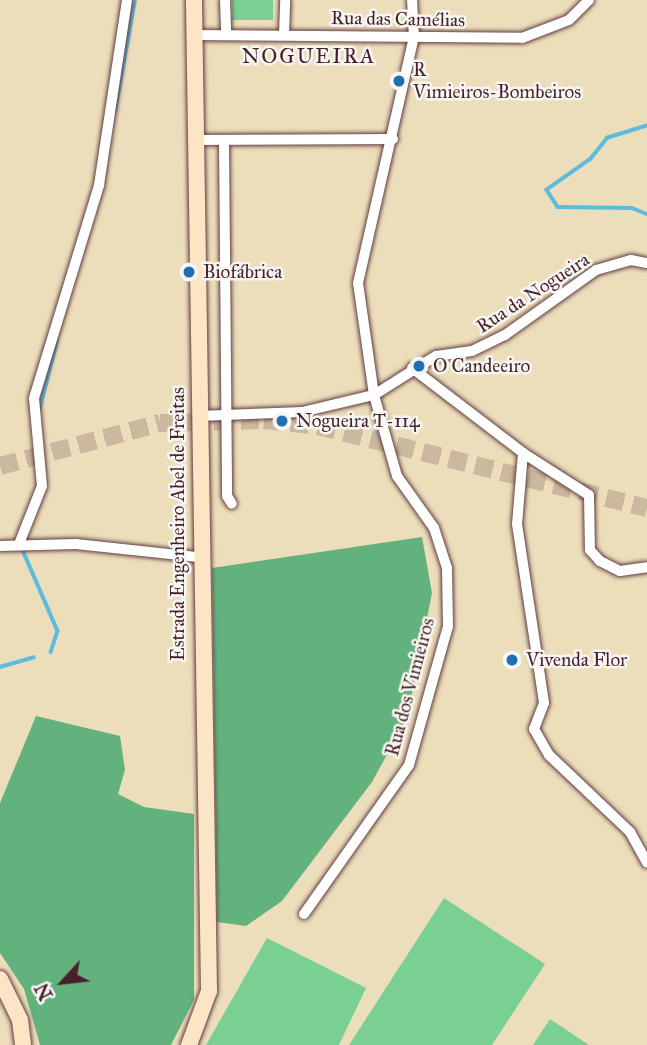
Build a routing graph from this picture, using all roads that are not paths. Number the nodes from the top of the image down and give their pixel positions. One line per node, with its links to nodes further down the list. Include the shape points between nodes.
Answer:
1 (127, 0): 21 (street, via 99,185 34,398 43,486)
2 (194, 0): 7 (main road, Estrada Engenheiro Abel de Freitas)
3 (225, 0): 8 (street)
4 (285, 0): 9 (street)
5 (412, 0): 10 (street, Rua dos Vimieiros)
6 (589, 0): 10 (street, Rua das Camélias, via 569,20 522,38)
7 (194, 35): 8 (street, Rua das Camélias); 11 (main road, Estrada Engenheiro Abel de Freitas)
8 (226, 35): 9 (street, Rua das Camélias)
9 (285, 35): 10 (street, Rua das Camélias)
10 (414, 37): 13 (street, Rua dos Vimieiros)
11 (198, 139): 12 (street); 18 (main road, Estrada Engenheiro Abel de Freitas)
12 (224, 139): 13 (street); 17 (street)
13 (393, 139): 16 (street, Rua dos Vimieiros, via 358,283)
14 (647, 263): 15 (street, Rua da Nogueira, via 631,260 596,270 505,335)
15 (412, 368): 16 (street, Rua da Nogueira); 19 (street, via 447,389)
16 (374, 395): 17 (street, Rua da Nogueira, via 302,412); 26 (street, Rua dos Vimieiros, via 397,476 434,528 447,568 448,626 409,765)
17 (227, 415): 18 (street, Rua da Nogueira); 20 (street)
18 (198, 416): 23 (main road, Estrada Engenheiro Abel de Freitas)
19 (523, 453): 24 (street, via 589,495 590,550 600,561 620,571); 25 (street, via 517,524 544,703 534,729 550,755 630,832)
20 (232, 504)
21 (19, 544): 22 (street); 23 (street)
22 (0, 546)
23 (198, 557): 29 (main road, Estrada Engenheiro Abel de Freitas, via 209,991)
24 (647, 567)
25 (647, 863)
26 (304, 914)
27 (0, 979): 28 (main road)
28 (23, 1045)
29 (189, 1045)

